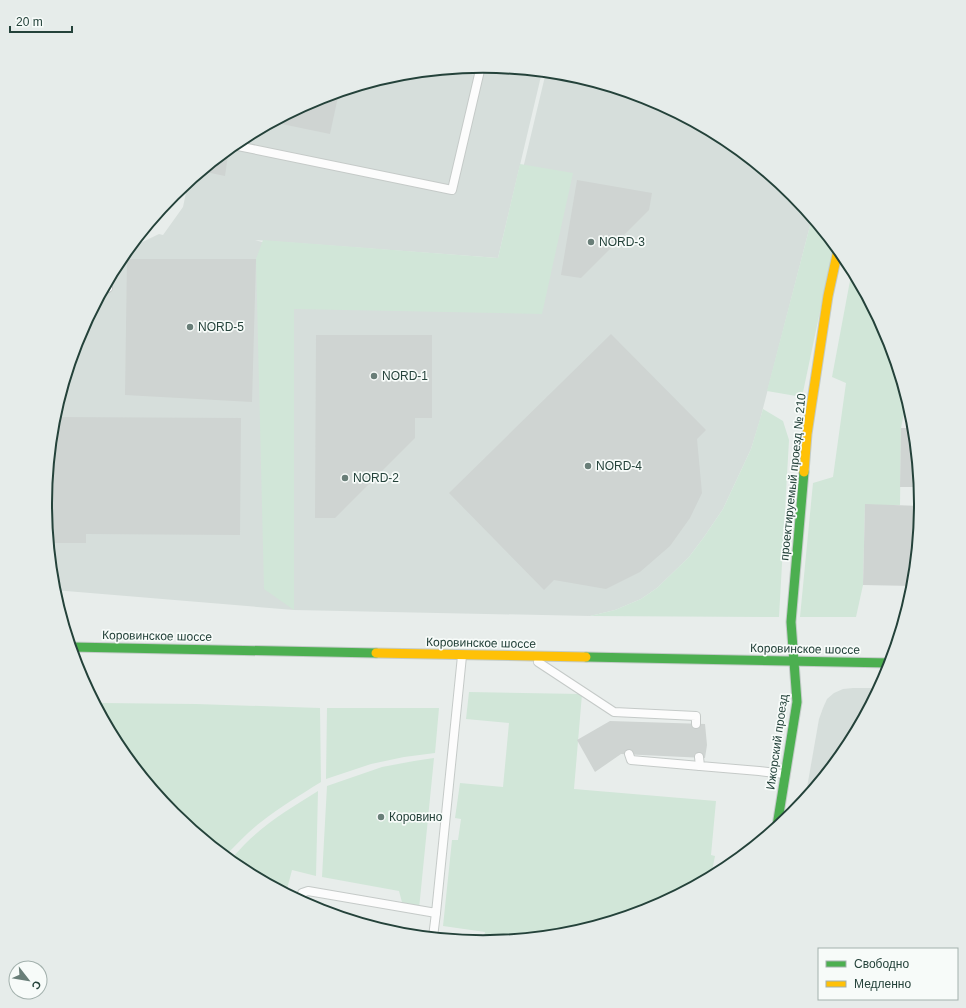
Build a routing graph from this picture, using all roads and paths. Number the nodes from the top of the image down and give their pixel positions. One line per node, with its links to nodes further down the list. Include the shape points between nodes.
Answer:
1 (480, 73): 2 (lane, via 452,190)
2 (243, 147)
3 (836, 258): 7 (main road, проектируемый проезд № 210, via 807,434 791,622)
4 (77, 647): 5 (main road, Коровинское шоссе)
5 (462, 655): 6 (main road, Коровинское шоссе); 18 (lane)
6 (529, 656): 7 (main road, Коровинское шоссе); 9 (lane)
7 (794, 661): 8 (main road, Коровинское шоссе); 15 (main road, Ижорский проезд, via 797,702)
8 (883, 663)
9 (614, 712): 10 (lane); 11 (lane, via 696,716)
10 (616, 721)
11 (696, 724)
12 (629, 754): 14 (lane, via 631,760)
13 (699, 757): 14 (lane)
14 (700, 766): 15 (lane)
15 (786, 774): 16 (main road, Ижорский проезд)
16 (778, 818)
17 (301, 895): 18 (lane, via 308,891)
18 (436, 913): 19 (lane)
19 (434, 932)

